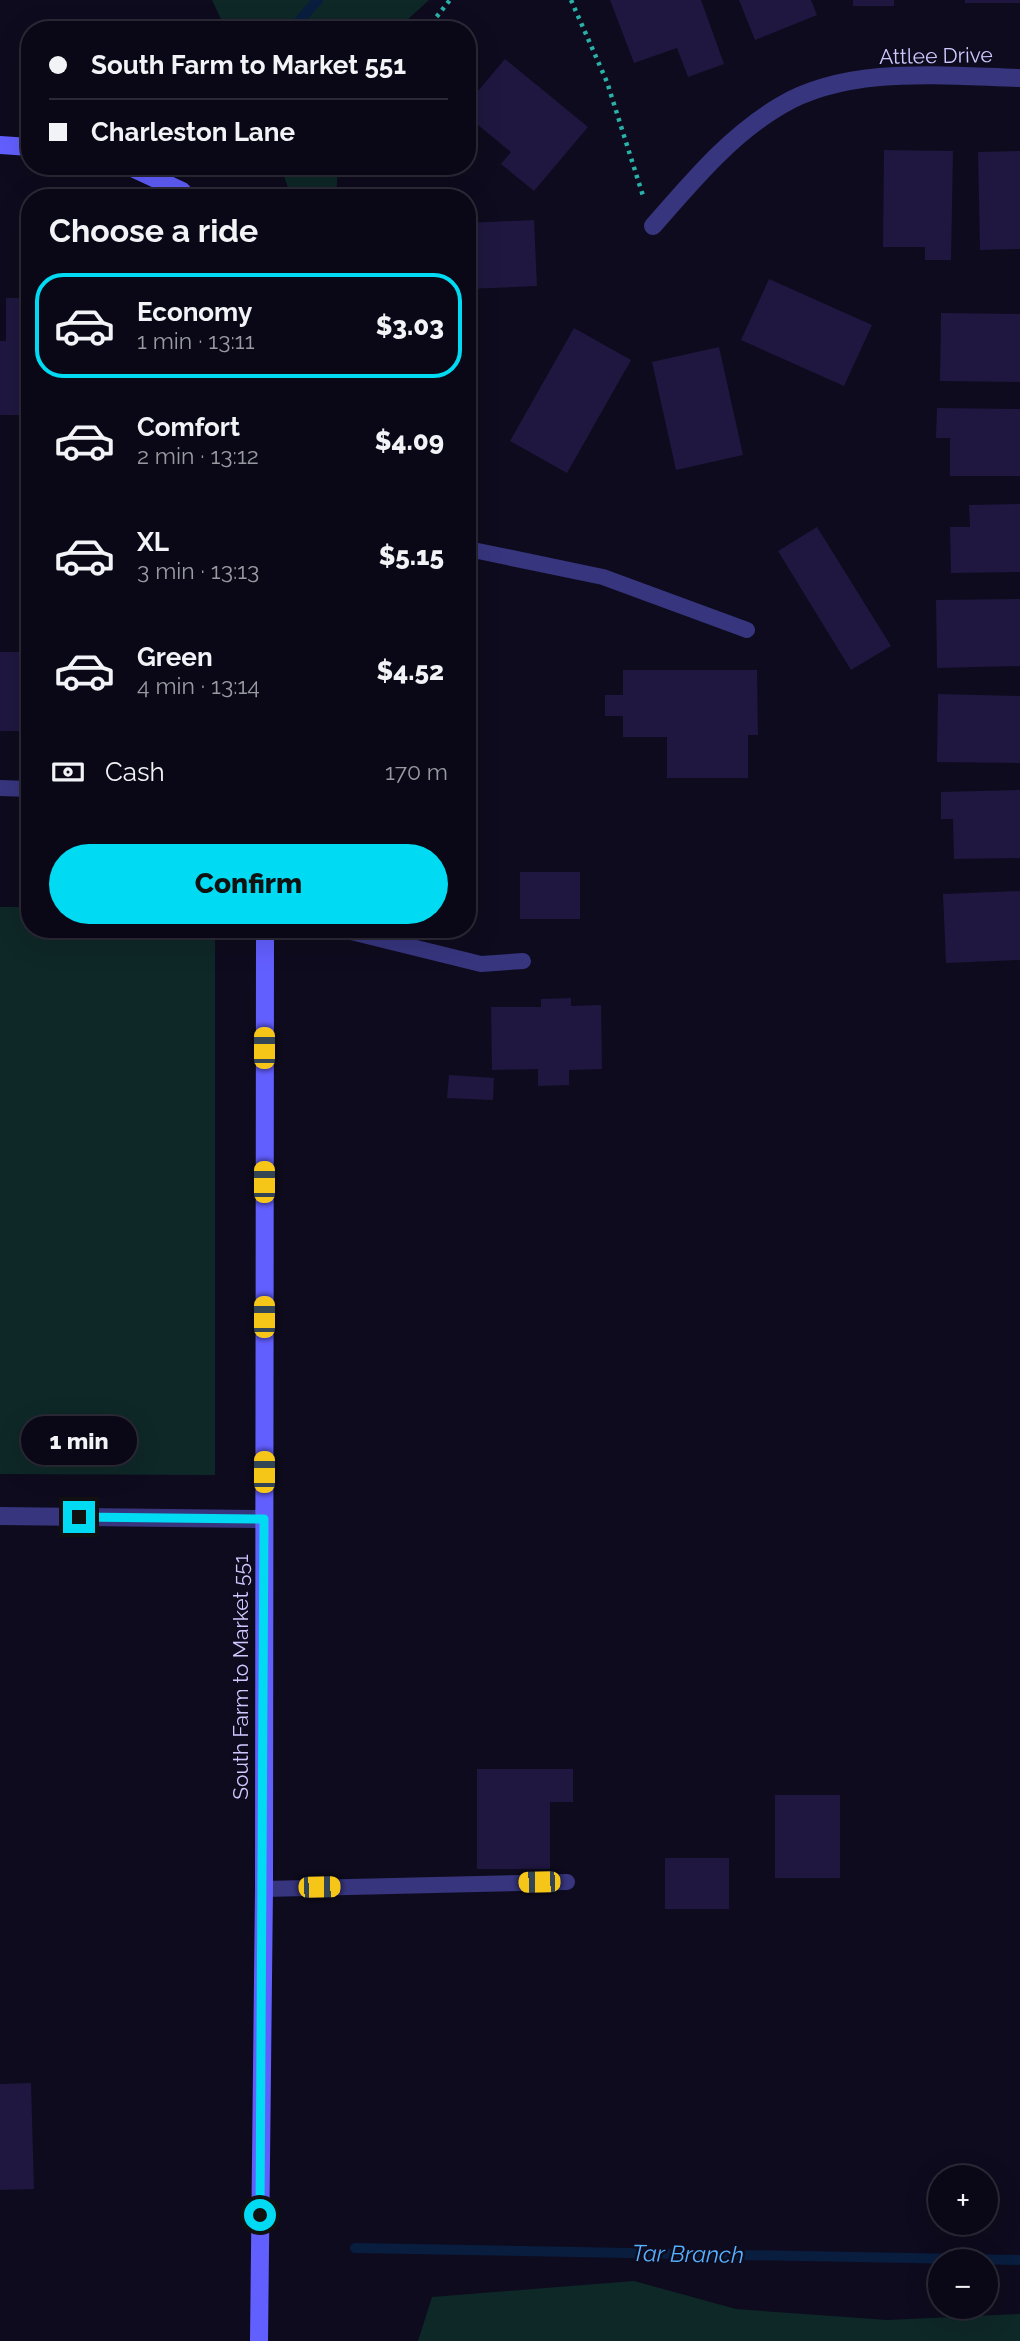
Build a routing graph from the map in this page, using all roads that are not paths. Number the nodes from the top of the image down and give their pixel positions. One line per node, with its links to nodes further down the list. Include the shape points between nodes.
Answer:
1 (1020, 78): 6 (street, Attlee Drive, via 904,75 820,89 781,105 741,134)
2 (0, 145): 3 (main road)
3 (21, 146)
4 (147, 175): 5 (main road)
5 (178, 189)
6 (653, 226)
7 (476, 551): 8 (lane, via 603,577)
8 (747, 630)
9 (0, 788): 10 (lane)
10 (21, 789)
11 (265, 938): 15 (main road, South Farm to Market 551)
12 (376, 938): 13 (lane, via 481,964)
13 (523, 961)
14 (0, 1516): 15 (street)
15 (264, 1519): 17 (main road, South Farm to Market 551)
16 (567, 1882): 17 (lane)
17 (264, 1889): 18 (main road, South Farm to Market 551)
18 (259, 2341)

